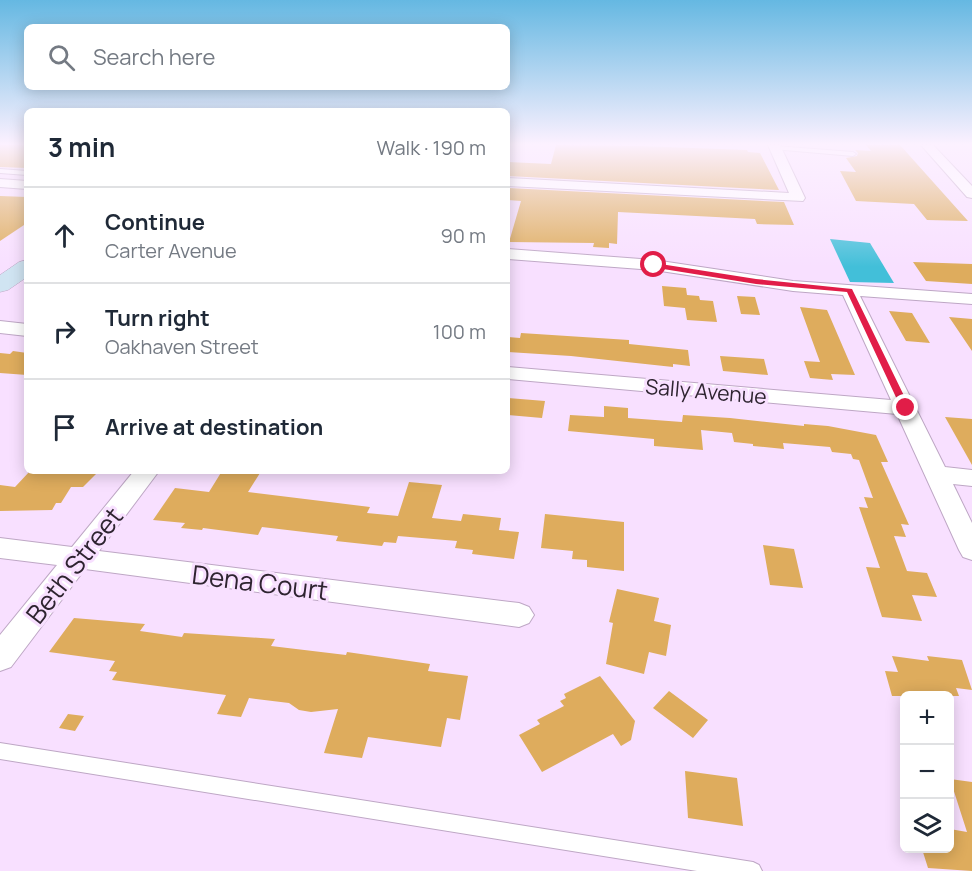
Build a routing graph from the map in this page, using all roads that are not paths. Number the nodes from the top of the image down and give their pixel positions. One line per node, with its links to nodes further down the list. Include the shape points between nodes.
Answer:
1 (573, 186): 2 (street, via 798,198)
2 (792, 186)
3 (24, 251): 5 (main road)
4 (510, 254): 8 (street, via 654,265 756,282)
5 (0, 267)
6 (24, 269): 7 (main road)
7 (0, 285)
8 (849, 290): 9 (street); 13 (street)
9 (972, 299)
10 (0, 327): 11 (street)
11 (24, 330)
12 (510, 373): 13 (street, Sally Avenue)
13 (906, 408): 15 (street)
14 (145, 474): 19 (street, Beth Street)
15 (937, 474): 16 (street); 18 (street)
16 (972, 478)
17 (0, 548): 19 (street, Dena Court)
18 (972, 550)
19 (79, 558): 20 (street, Dena Court); 21 (street, Beth Street)
20 (519, 615)
21 (0, 658)
22 (0, 751): 23 (lane)
23 (753, 871)

